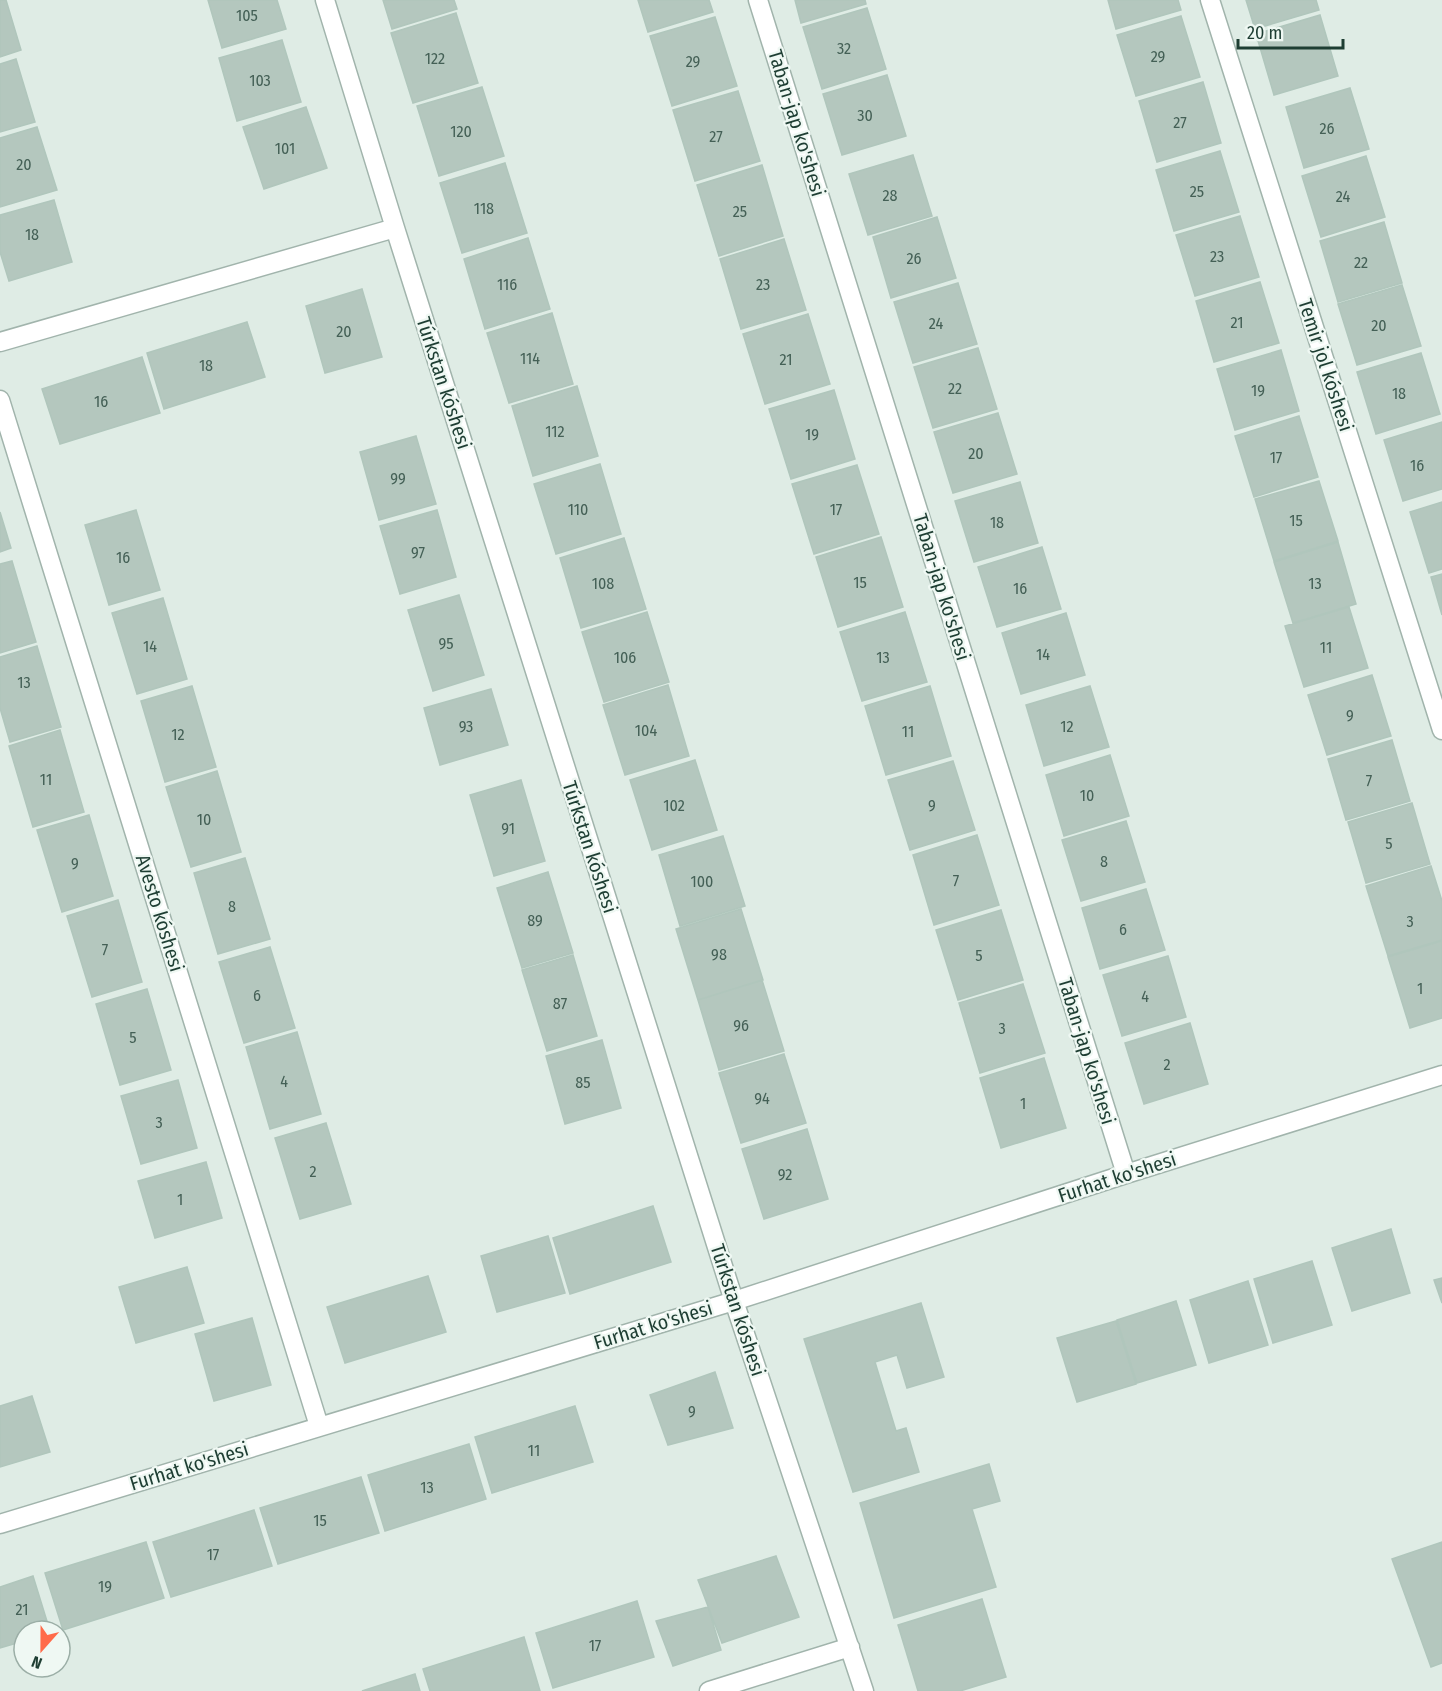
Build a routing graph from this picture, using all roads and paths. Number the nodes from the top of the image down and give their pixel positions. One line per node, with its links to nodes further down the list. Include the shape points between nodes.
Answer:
1 (325, 0): 4 (street, Túrkstan kóshesi)
2 (758, 0): 9 (street, Taban-jap ko'shesi)
3 (1209, 0): 7 (street, Temir jol kóshesi)
4 (394, 228): 5 (street); 10 (street, Túrkstan kóshesi)
5 (0, 342)
6 (0, 400): 11 (street, Avesto kóshesi)
7 (1442, 730)
8 (1442, 1075): 9 (street, Furhat ko'shesi)
9 (1126, 1174): 10 (street, Furhat ko'shesi)
10 (734, 1301): 11 (street, Furhat ko'shesi); 13 (street, Túrkstan kóshesi)
11 (320, 1426): 12 (street, Furhat ko'shesi)
12 (0, 1524)
13 (850, 1647): 14 (street); 15 (street, Túrkstan kóshesi)
14 (709, 1691)
15 (864, 1691)

